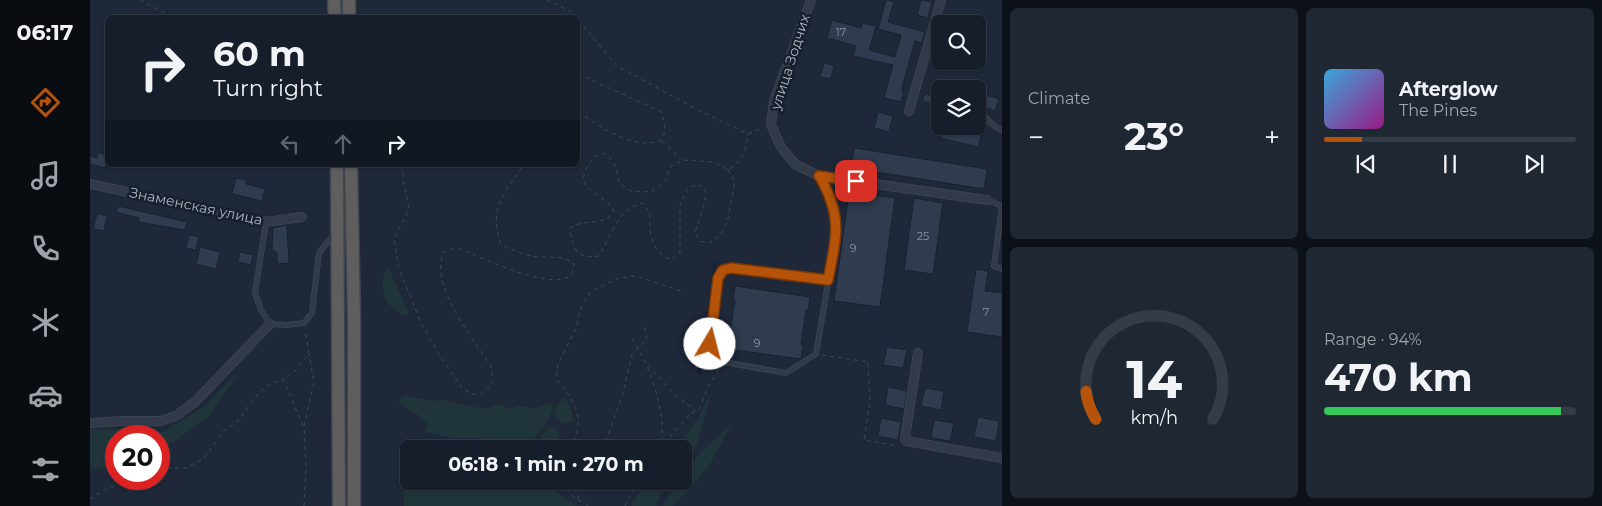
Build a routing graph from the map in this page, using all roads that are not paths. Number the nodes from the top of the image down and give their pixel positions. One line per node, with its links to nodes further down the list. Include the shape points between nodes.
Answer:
1 (334, 0): 5 (highway)
2 (349, 0): 6 (highway)
3 (810, 0): 14 (street, улица Зодчих, via 774,101 771,125 781,147 795,164)
4 (941, 0): 9 (street)
5 (335, 15)
6 (350, 15)
7 (927, 98): 8 (lane)
8 (931, 99)
9 (909, 111)
10 (986, 119): 11 (lane)
11 (1002, 130)
12 (337, 167): 19 (highway)
13 (351, 167): 27 (highway)
14 (819, 176): 16 (street); 21 (lane, via 834,207 837,229)
15 (90, 184): 18 (street, Знаменская улица)
16 (987, 200): 20 (lane, via 1002,206 994,266)
17 (302, 217): 18 (street, Знаменская улица)
18 (266, 222): 22 (lane, via 255,293)
19 (338, 230): 22 (lane, via 319,254 312,313 304,323); 26 (highway)
20 (1002, 268)
21 (828, 280): 21 (lane, via 731,268 723,270 718,278 710,344 713,354 723,362 786,373 816,354)
22 (270, 324): 24 (street, via 195,402 176,416 161,421)
23 (918, 353): 25 (street, via 906,441)
24 (90, 423)
25 (1002, 458)
26 (339, 506)
27 (354, 506)

